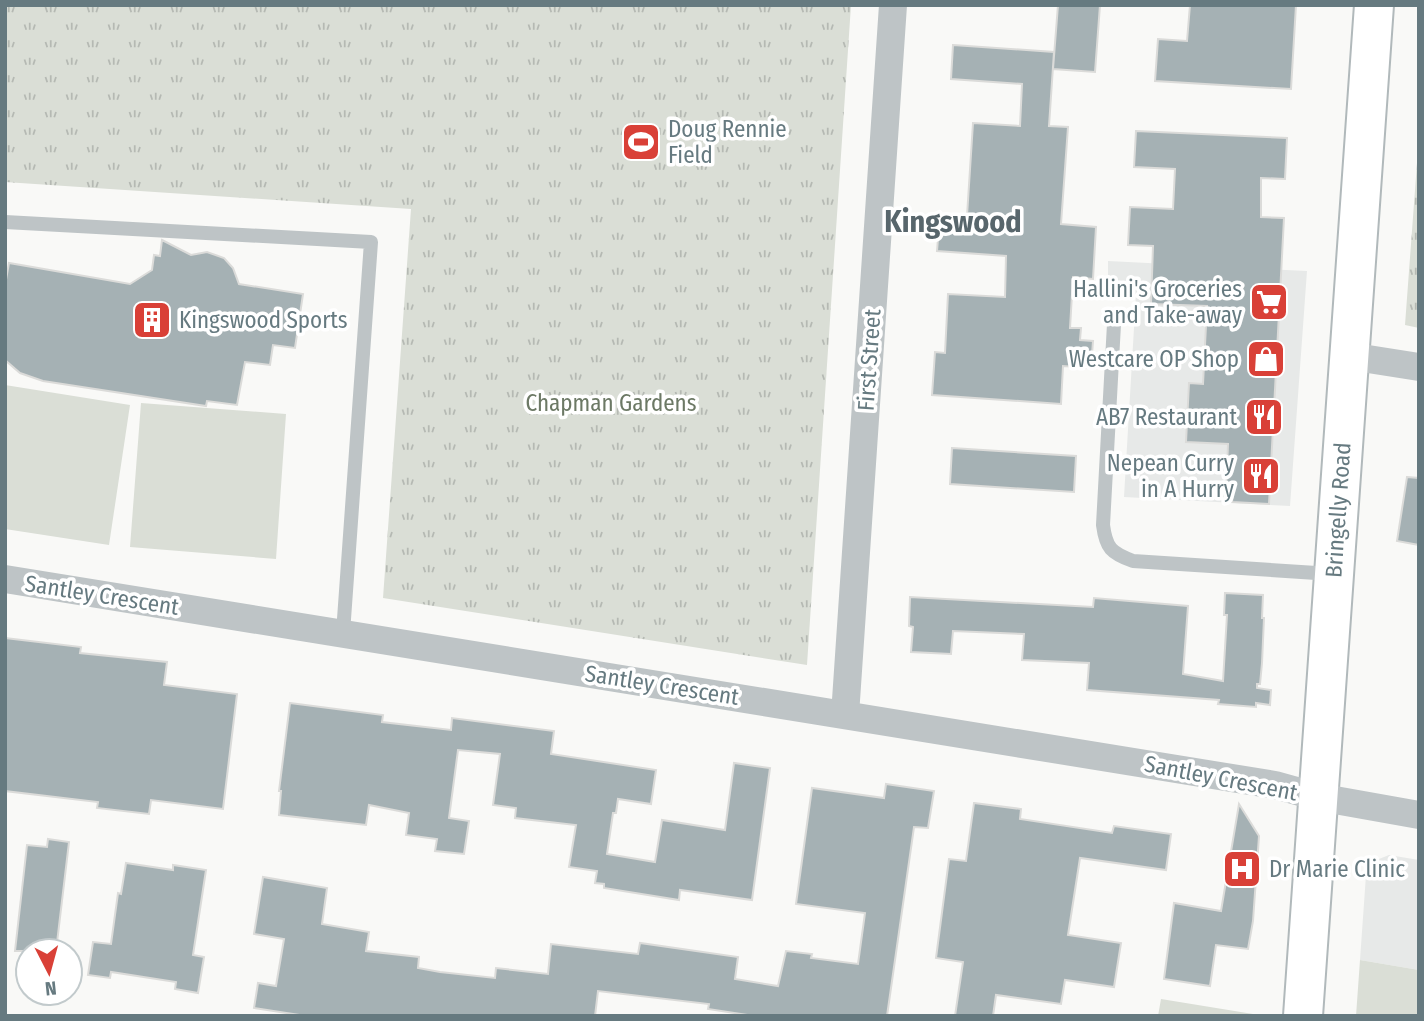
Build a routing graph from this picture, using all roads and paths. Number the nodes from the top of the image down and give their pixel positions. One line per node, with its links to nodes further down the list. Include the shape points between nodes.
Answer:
1 (893, 5): 10 (street, First Street)
2 (1374, 5): 5 (main road, Bringelly Road)
3 (5, 222): 9 (lane, via 371,242)
4 (1114, 324): 7 (lane, via 1103,525 1110,549 1133,561)
5 (1349, 356): 6 (street); 7 (main road, Bringelly Road)
6 (1419, 367)
7 (1333, 574): 11 (main road, Bringelly Road)
8 (5, 579): 9 (street, Santley Crescent)
9 (343, 634): 10 (street, Santley Crescent)
10 (845, 715): 11 (street, Santley Crescent, via 1275,785)
11 (1318, 797): 12 (street, Santley Crescent); 13 (main road, Bringelly Road)
12 (1419, 815)
13 (1303, 1016)

